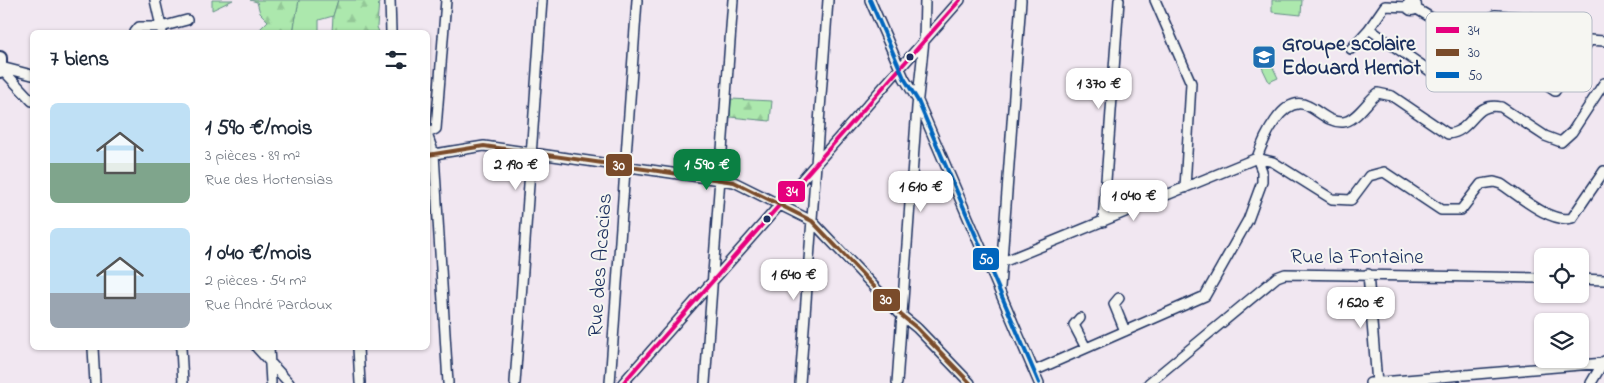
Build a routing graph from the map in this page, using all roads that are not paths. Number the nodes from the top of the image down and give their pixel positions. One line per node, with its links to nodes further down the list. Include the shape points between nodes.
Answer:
1 (156, 0): 19 (street)
2 (390, 0): 20 (street)
3 (446, 0): 33 (street, via 436,129)
4 (542, 0): 35 (street)
5 (637, 0): 39 (street, Rue des Acacias)
6 (733, 0): 41 (street)
7 (828, 0): 38 (street)
8 (870, 0): 25 (street)
9 (925, 0): 21 (street)
10 (960, 0): 21 (street)
11 (1021, 0): 46 (street)
12 (1119, 0): 45 (street)
13 (1155, 0): 42 (street, via 1191,83)
14 (1411, 4): 15 (street); 17 (street, via 1385,6)
15 (1426, 14)
16 (187, 20): 19 (street)
17 (1369, 29): 22 (street); 26 (street)
18 (137, 30): 19 (street, via 139,27)
19 (162, 30)
20 (390, 30)
21 (924, 40): 25 (street); 31 (street)
22 (1350, 49)
23 (0, 58): 24 (main road)
24 (0, 67): 27 (main road); 28 (street); 30 (street)
25 (900, 68): 31 (street); 38 (street)
26 (1426, 68)
27 (0, 71)
28 (30, 74)
29 (1604, 83): 37 (street, via 1572,132 1561,142 1494,105 1479,111 1463,129 1448,134 1392,96 1378,93 1345,122 1335,122 1308,105 1291,104 1264,138)
30 (30, 99)
31 (918, 101): 32 (street); 34 (street)
32 (926, 122): 34 (street, via 918,125); 47 (street)
33 (430, 132)
34 (914, 144): 55 (street)
35 (531, 152): 36 (street, via 484,146); 39 (street); 73 (street)
36 (431, 155): 72 (street)
37 (1257, 158): 40 (street, via 1273,162 1332,199 1351,200 1369,176 1384,172 1442,210 1461,210 1481,184 1494,182 1561,220 1572,218); 42 (street); 57 (street, via 1262,182 1248,220 1205,296)
38 (816, 162): 43 (street); 44 (street)
39 (626, 165): 41 (street); 74 (street, Rue des Acacias)
40 (1604, 170)
41 (720, 179): 43 (street, via 734,182); 51 (street)
42 (1185, 188): 45 (street)
43 (781, 204): 44 (street); 51 (street)
44 (812, 221): 55 (street); 77 (street)
45 (1103, 222): 46 (street)
46 (1002, 262): 47 (street); 53 (street)
47 (990, 267): 53 (street)
48 (1368, 274): 49 (street, Rue la Fontaine); 81 (street, Rue la Fontaine, via 1293,273 1277,277); 83 (street)
49 (1534, 278)
50 (1589, 279): 52 (street)
51 (712, 280): 75 (street); 76 (street)
52 (1604, 280)
53 (1000, 290): 66 (street)
54 (1119, 298): 57 (street, via 1114,304)
55 (901, 315): 78 (street); 79 (street)
56 (1080, 318): 58 (street, via 1074,325)
57 (1125, 331): 58 (street)
58 (1086, 348): 66 (street)
59 (93, 350): 67 (street)
60 (181, 350): 68 (street)
61 (259, 350): 64 (street)
62 (269, 350): 64 (street)
63 (358, 350): 71 (street)
64 (270, 362): 69 (street); 70 (street)
65 (1604, 362): 83 (street); 84 (street)
66 (1034, 371): 80 (street)
67 (95, 383)
68 (183, 383)
69 (271, 383)
70 (289, 383)
71 (360, 383)
72 (448, 383)
73 (515, 383)
74 (610, 383)
75 (623, 383)
76 (705, 383)
77 (800, 383)
78 (897, 383)
79 (970, 383)
80 (1039, 383)
81 (1149, 383)
82 (1370, 383): 83 (street)
83 (1377, 383)
84 (1591, 383)

